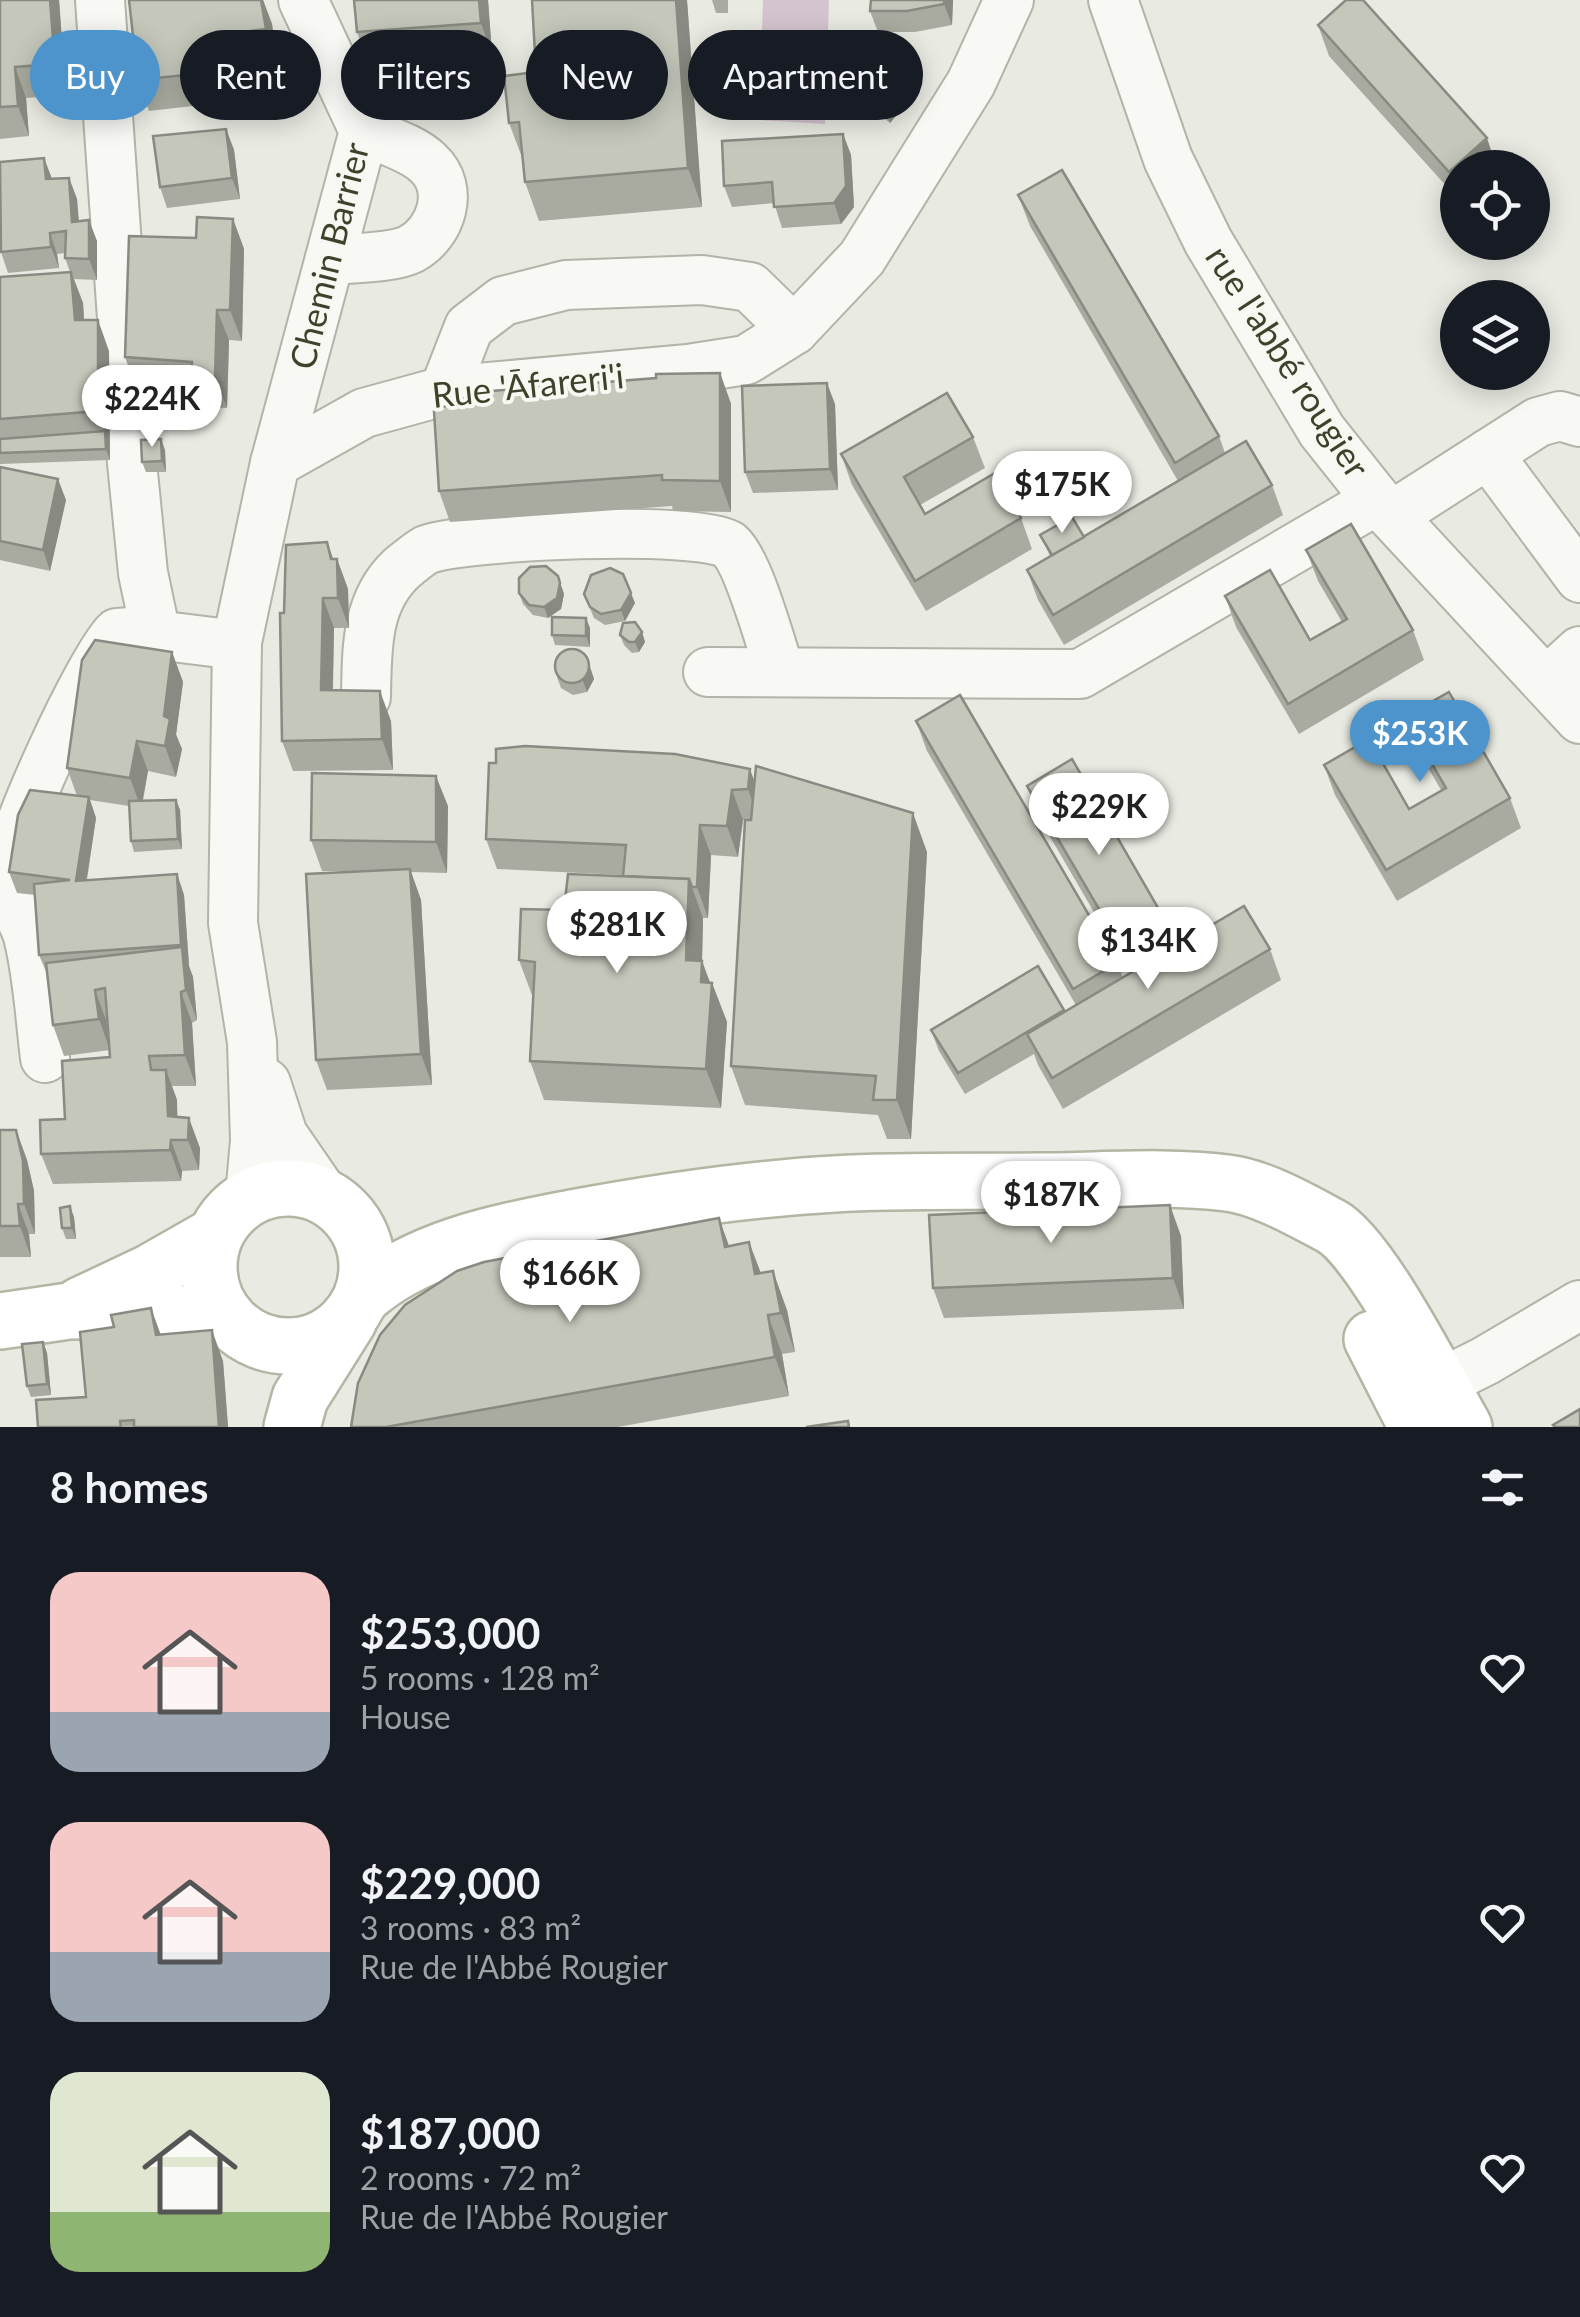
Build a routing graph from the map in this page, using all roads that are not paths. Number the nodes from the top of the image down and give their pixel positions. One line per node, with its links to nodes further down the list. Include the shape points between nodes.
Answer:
1 (100, 0): 14 (street, via 132,463)
2 (303, 0): 5 (street, Chemin Barrier)
3 (1009, 0): 7 (street, Rue 'Āfareri'i, via 971,84 862,258)
4 (1113, 0): 12 (street, rue l'abbé rougier, via 1168,159 1208,241 1322,430)
5 (364, 131): 6 (street, Chemin Barrier); 6 (street, via 429,163 443,189 443,212 409,250)
6 (332, 260): 11 (street, Chemin Barrier)
7 (794, 330): 8 (street, Rue 'Āfareri'i, via 746,360); 8 (street, via 750,287 702,280 566,285 503,301 470,328)
8 (444, 391): 11 (street, Rue 'Āfareri'i, via 364,414)
9 (1580, 422): 10 (street, via 1560,416 1538,422)
10 (1488, 454): 12 (street); 13 (street)
11 (275, 463): 15 (street)
12 (1385, 507): 16 (street, rue l'abbé rougier); 18 (street, via 1080,674)
13 (1580, 578)
14 (156, 635): 15 (street); 21 (street, via 122,632 103,648 11,846 6,882 27,932)
15 (237, 645): 22 (street, via 233,923)
16 (1563, 666): 20 (street, rue l'abbé rougier)
17 (708, 672): 18 (street)
18 (780, 672): 19 (street, via 740,558 727,543 676,534 478,540 427,550 400,570 378,600 368,637)
19 (366, 696)
20 (1580, 720)
21 (19, 1000): 23 (street)
22 (252, 1042): 24 (street, via 283,1135); 25 (street, via 254,1141)
23 (45, 1058)
24 (334, 1202): 25 (main road, via 287,1187); 26 (main road, via 417,1228); 28 (main road, via 362,1235 368,1266)
25 (232, 1216): 29 (main road, via 149,1272); 31 (main road, via 208,1278)
26 (507, 1230): 28 (main road, via 384,1277); 32 (main road, via 671,1200 834,1184 1230,1183 1336,1228 1360,1255)
27 (1580, 1305): 32 (street, via 1485,1362)
28 (356, 1308): 31 (main road, via 325,1338 295,1346 264,1344); 34 (main road, via 300,1398)
29 (69, 1311): 30 (main road); 31 (main road, via 138,1310)
30 (0, 1321)
31 (234, 1326): 33 (main road)
32 (1440, 1413)
33 (270, 1427)
34 (292, 1427)

